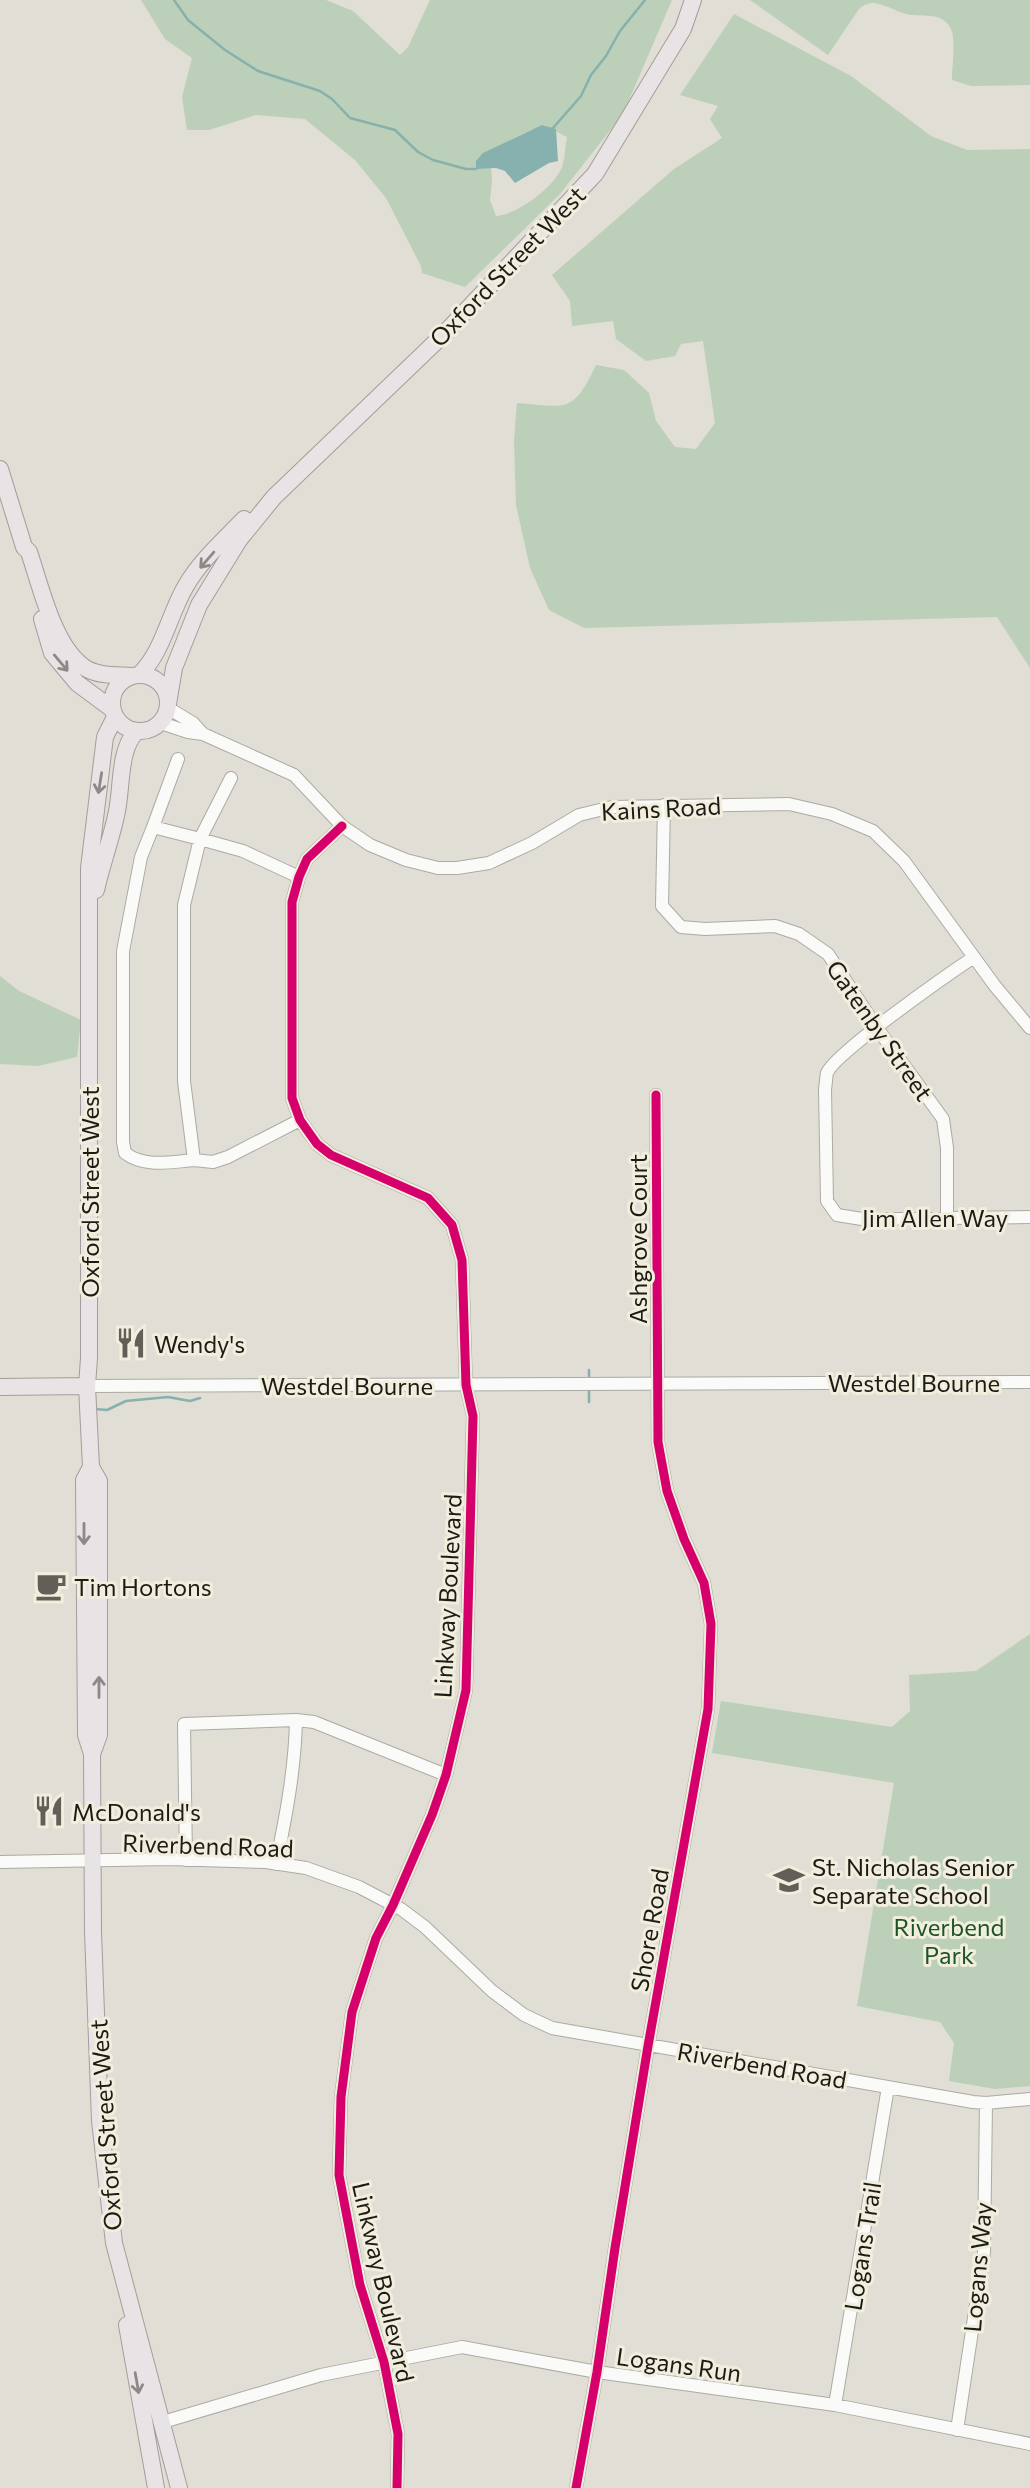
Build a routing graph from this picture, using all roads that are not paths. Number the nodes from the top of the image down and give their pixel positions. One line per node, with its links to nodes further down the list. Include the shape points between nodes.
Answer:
1 (693, 0): 3 (main road, Oxford Street West, via 683,29 595,174 444,334)
2 (0, 468): 4 (main road)
3 (274, 496): 5 (main road, Oxford Street West, one-way to 5, via 253,510 189,581 152,662); 6 (main road, Oxford Street West, via 239,540 199,605 174,668)
4 (29, 552): 5 (main road, via 61,643 86,668 100,674); 7 (main road, one-way to 7, via 35,595 52,653)
5 (135, 676): 6 (main road, via 148,676 163,686); 7 (main road, via 117,686 111,701)
6 (166, 712): 8 (main road, via 149,730); 12 (street, Kains Road, via 188,732 203,734 294,775)
7 (113, 713): 8 (main road); 16 (main road, Oxford Street West, one-way to 16, via 96,802 89,868)
8 (136, 732): 16 (main road, Oxford Street West, via 126,746 117,814)
9 (178, 759): 13 (street)
10 (231, 778): 14 (street)
11 (664, 805): 12 (street, Kains Road, via 612,807 579,815 489,863 457,868 406,860 370,845); 17 (street, Kains Road, via 789,804 853,821 873,831 904,861); 18 (street, Gatenby Street, via 662,906 681,927 775,926 799,934 828,954)
12 (342, 826): 15 (street, Linkway Boulevard, via 307,859)
13 (153, 827): 14 (street); 22 (street, via 141,858 123,951 123,1142 125,1153 134,1160)
14 (201, 839): 15 (street, via 243,851); 22 (street, via 184,905 184,1081)
15 (299, 877): 21 (street, Linkway Boulevard, via 292,902 292,1098)
16 (90, 917): 28 (main road, Oxford Street West)
17 (974, 957): 18 (street, Jim Allen Way); 19 (street, Kains Road)
18 (877, 1028): 23 (street, Gatenby Street, via 943,1119); 23 (street, Jim Allen Way, via 827,1072 827,1201 836,1215 862,1219)
19 (1030, 1028)
20 (656, 1095): 26 (street, Ashgrove Court)
21 (300, 1120): 22 (street, via 229,1157 213,1163); 27 (street, Linkway Boulevard, via 331,1155 428,1198 452,1225 462,1260)
22 (194, 1160)
23 (947, 1217): 24 (street, Jim Allen Way)
24 (1030, 1217)
25 (1030, 1382): 26 (street, Westdel Bourne)
26 (659, 1384): 27 (street, Westdel Bourne); 37 (street, Shore Road, via 658,1442 667,1491 704,1583 711,1624 708,1709)
27 (466, 1385): 28 (street, Westdel Bourne); 31 (street, Linkway Boulevard, via 473,1416 467,1671)
28 (87, 1386): 29 (main road, Westdel Bourne); 33 (main road, Oxford Street West, via 91,1467 99,1481 99,1735 92,1754)
29 (0, 1387)
30 (296, 1720): 31 (street, via 314,1722); 32 (street, via 184,1724); 35 (street, via 292,1781)
31 (446, 1774): 36 (street, Linkway Boulevard)
32 (187, 1860): 33 (street, Riverbend Road); 35 (street, Riverbend Road)
33 (92, 1861): 34 (street, Riverbend Road); 41 (main road, Oxford Street West, via 100,2121)
34 (0, 1862)
35 (276, 1864): 36 (street, Riverbend Road, via 336,1877)
36 (393, 1905): 37 (street, Riverbend Road, via 425,1927 524,2015 562,2030); 42 (street, Linkway Boulevard, via 376,1938 352,2012 341,2097 340,2175 360,2285)
37 (648, 2046): 38 (street, Riverbend Road); 43 (street, Shore Road)
38 (888, 2087): 40 (street, Riverbend Road); 44 (street, Logans Trail)
39 (1030, 2099): 40 (street, Riverbend Road)
40 (986, 2103): 46 (street, Logans Way, via 984,2252)
41 (114, 2243): 45 (main road, Oxford Street West); 48 (main road, one-way to 48)
42 (384, 2362): 43 (street, Logans Run, via 462,2347); 45 (street, Logans Run, via 321,2375); 50 (street, Linkway Boulevard, via 398,2434)
43 (597, 2372): 44 (street, Logans Run); 51 (street, Shore Road)
44 (835, 2405): 46 (street, Logans Run)
45 (163, 2422): 49 (main road, Oxford Street West)
46 (957, 2430): 47 (street, Logans Run)
47 (1030, 2444)
48 (156, 2488)
49 (179, 2488)
50 (397, 2488)
51 (576, 2488)

